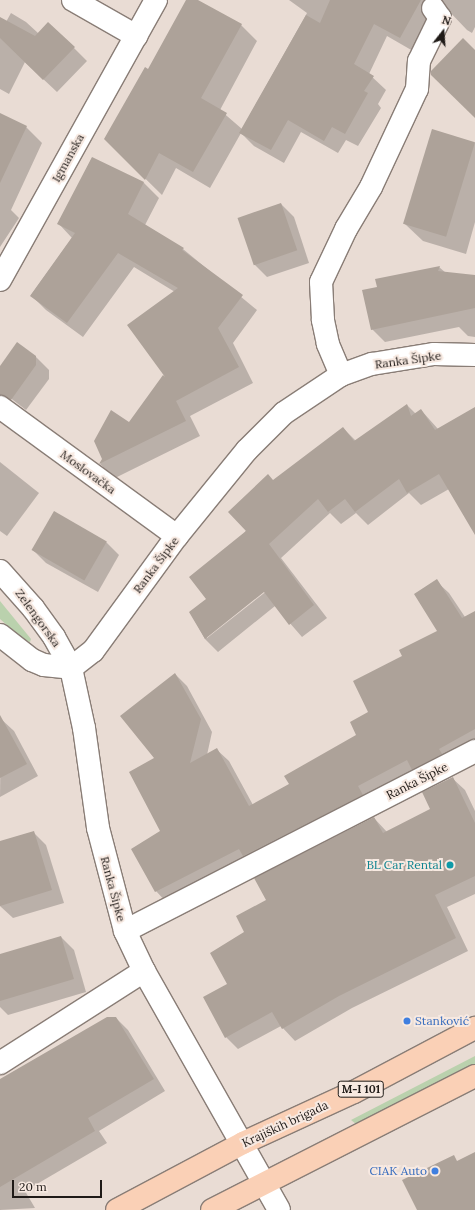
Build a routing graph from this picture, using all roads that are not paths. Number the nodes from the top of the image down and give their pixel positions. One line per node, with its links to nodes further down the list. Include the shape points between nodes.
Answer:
1 (73, 0): 4 (street)
2 (156, 0): 4 (street, Igmanska)
3 (433, 8): 7 (street, via 440,18 418,61 417,88 371,187 346,229 322,282 323,320 328,344)
4 (136, 36): 5 (street, Igmanska)
5 (0, 280)
6 (475, 355): 7 (street, Ranka Šipke, via 434,354 397,359)
7 (341, 375): 9 (street, Ranka Šipke, via 306,396 264,431)
8 (0, 407): 9 (street, Moslovačka)
9 (177, 536): 12 (street, Ranka Šipke, via 93,652)
10 (0, 571): 12 (street, Zelengorska, via 54,637)
11 (0, 635): 12 (street, via 32,660 44,665)
12 (71, 668): 14 (street, Ranka Šipke, via 84,728 98,828 111,888)
13 (475, 751): 14 (street, Ranka Šipke)
14 (125, 931): 15 (street, Ranka Šipke)
15 (144, 971): 17 (street); 19 (street, Ranka Šipke)
16 (475, 1028): 19 (main road, Krajiških brigada / M-I 101, via 354,1092)
17 (0, 1063)
18 (475, 1076): 20 (main road)
19 (243, 1143): 20 (street, Ranka Šipke); 21 (main road, Krajiških brigada / M-I 101)
20 (264, 1182): 22 (main road); 23 (street, Ranka Šipke)
21 (117, 1210)
22 (212, 1210)
23 (279, 1210)

